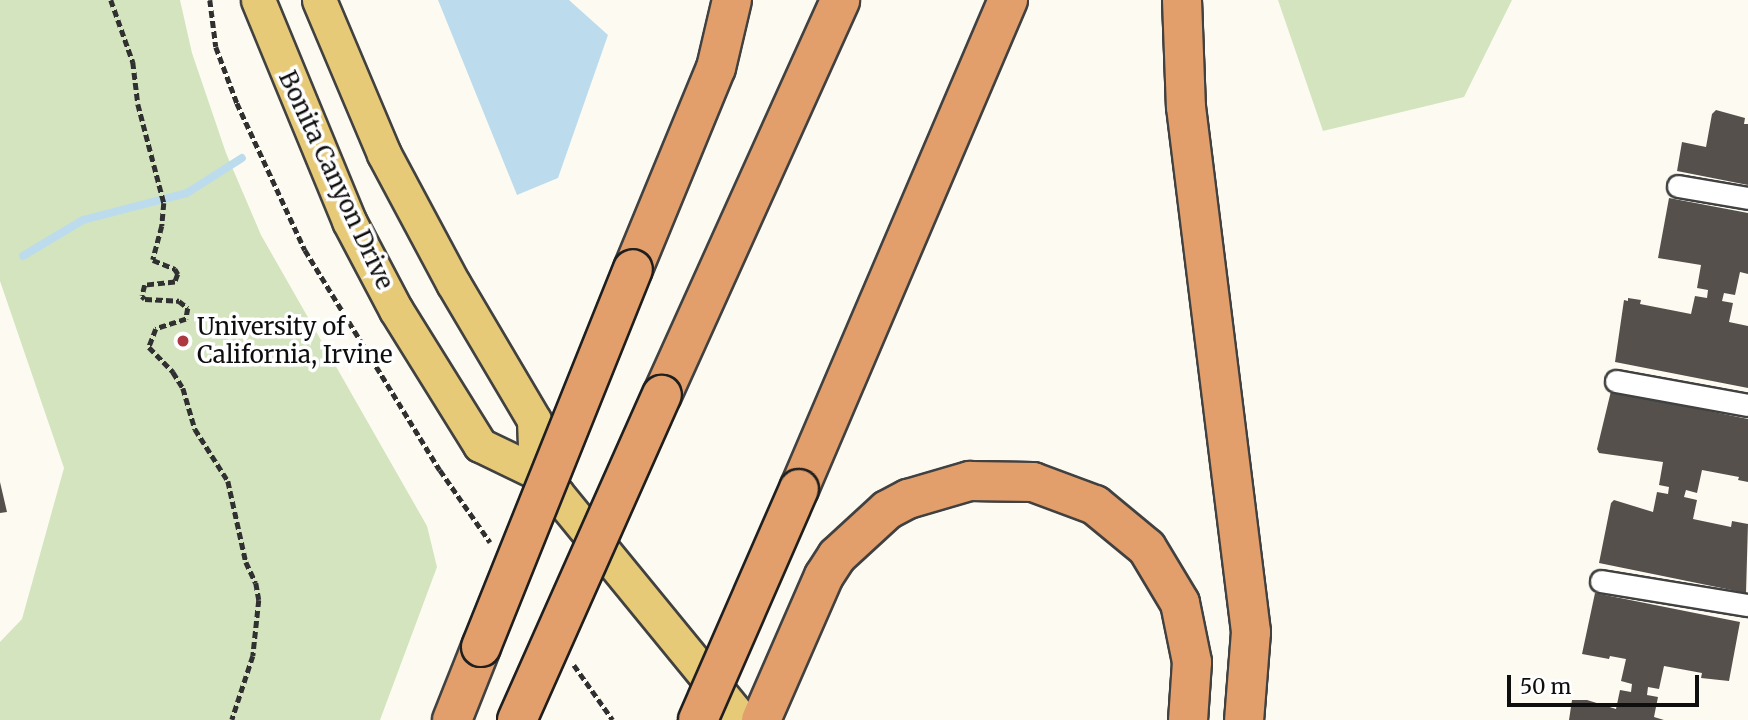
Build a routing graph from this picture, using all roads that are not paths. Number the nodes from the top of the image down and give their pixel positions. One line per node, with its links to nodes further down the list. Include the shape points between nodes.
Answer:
1 (258, 0): 11 (main road, Bonita Canyon Drive, via 349,221 402,322 480,445)
2 (319, 0): 11 (main road, via 384,154 534,420)
3 (732, 0): 14 (highway, bridge, via 716,68)
4 (840, 0): 15 (highway, bridge)
5 (1008, 0): 16 (highway, bridge)
6 (1182, 0): 20 (highway, via 1186,107 1251,632)
7 (1678, 186): 8 (street)
8 (1748, 198)
9 (1616, 381): 10 (street)
10 (1748, 405)
11 (536, 472): 17 (main road, Bonita Canyon Drive)
12 (1601, 581): 13 (street)
13 (1748, 605)
14 (452, 720)
15 (517, 720)
16 (698, 720)
17 (743, 720)
18 (761, 720): 19 (highway, via 836,556 866,526 908,499 971,481 1033,482 1095,505 1147,548 1180,603 1192,662)
19 (1188, 720)
20 (1244, 720)

